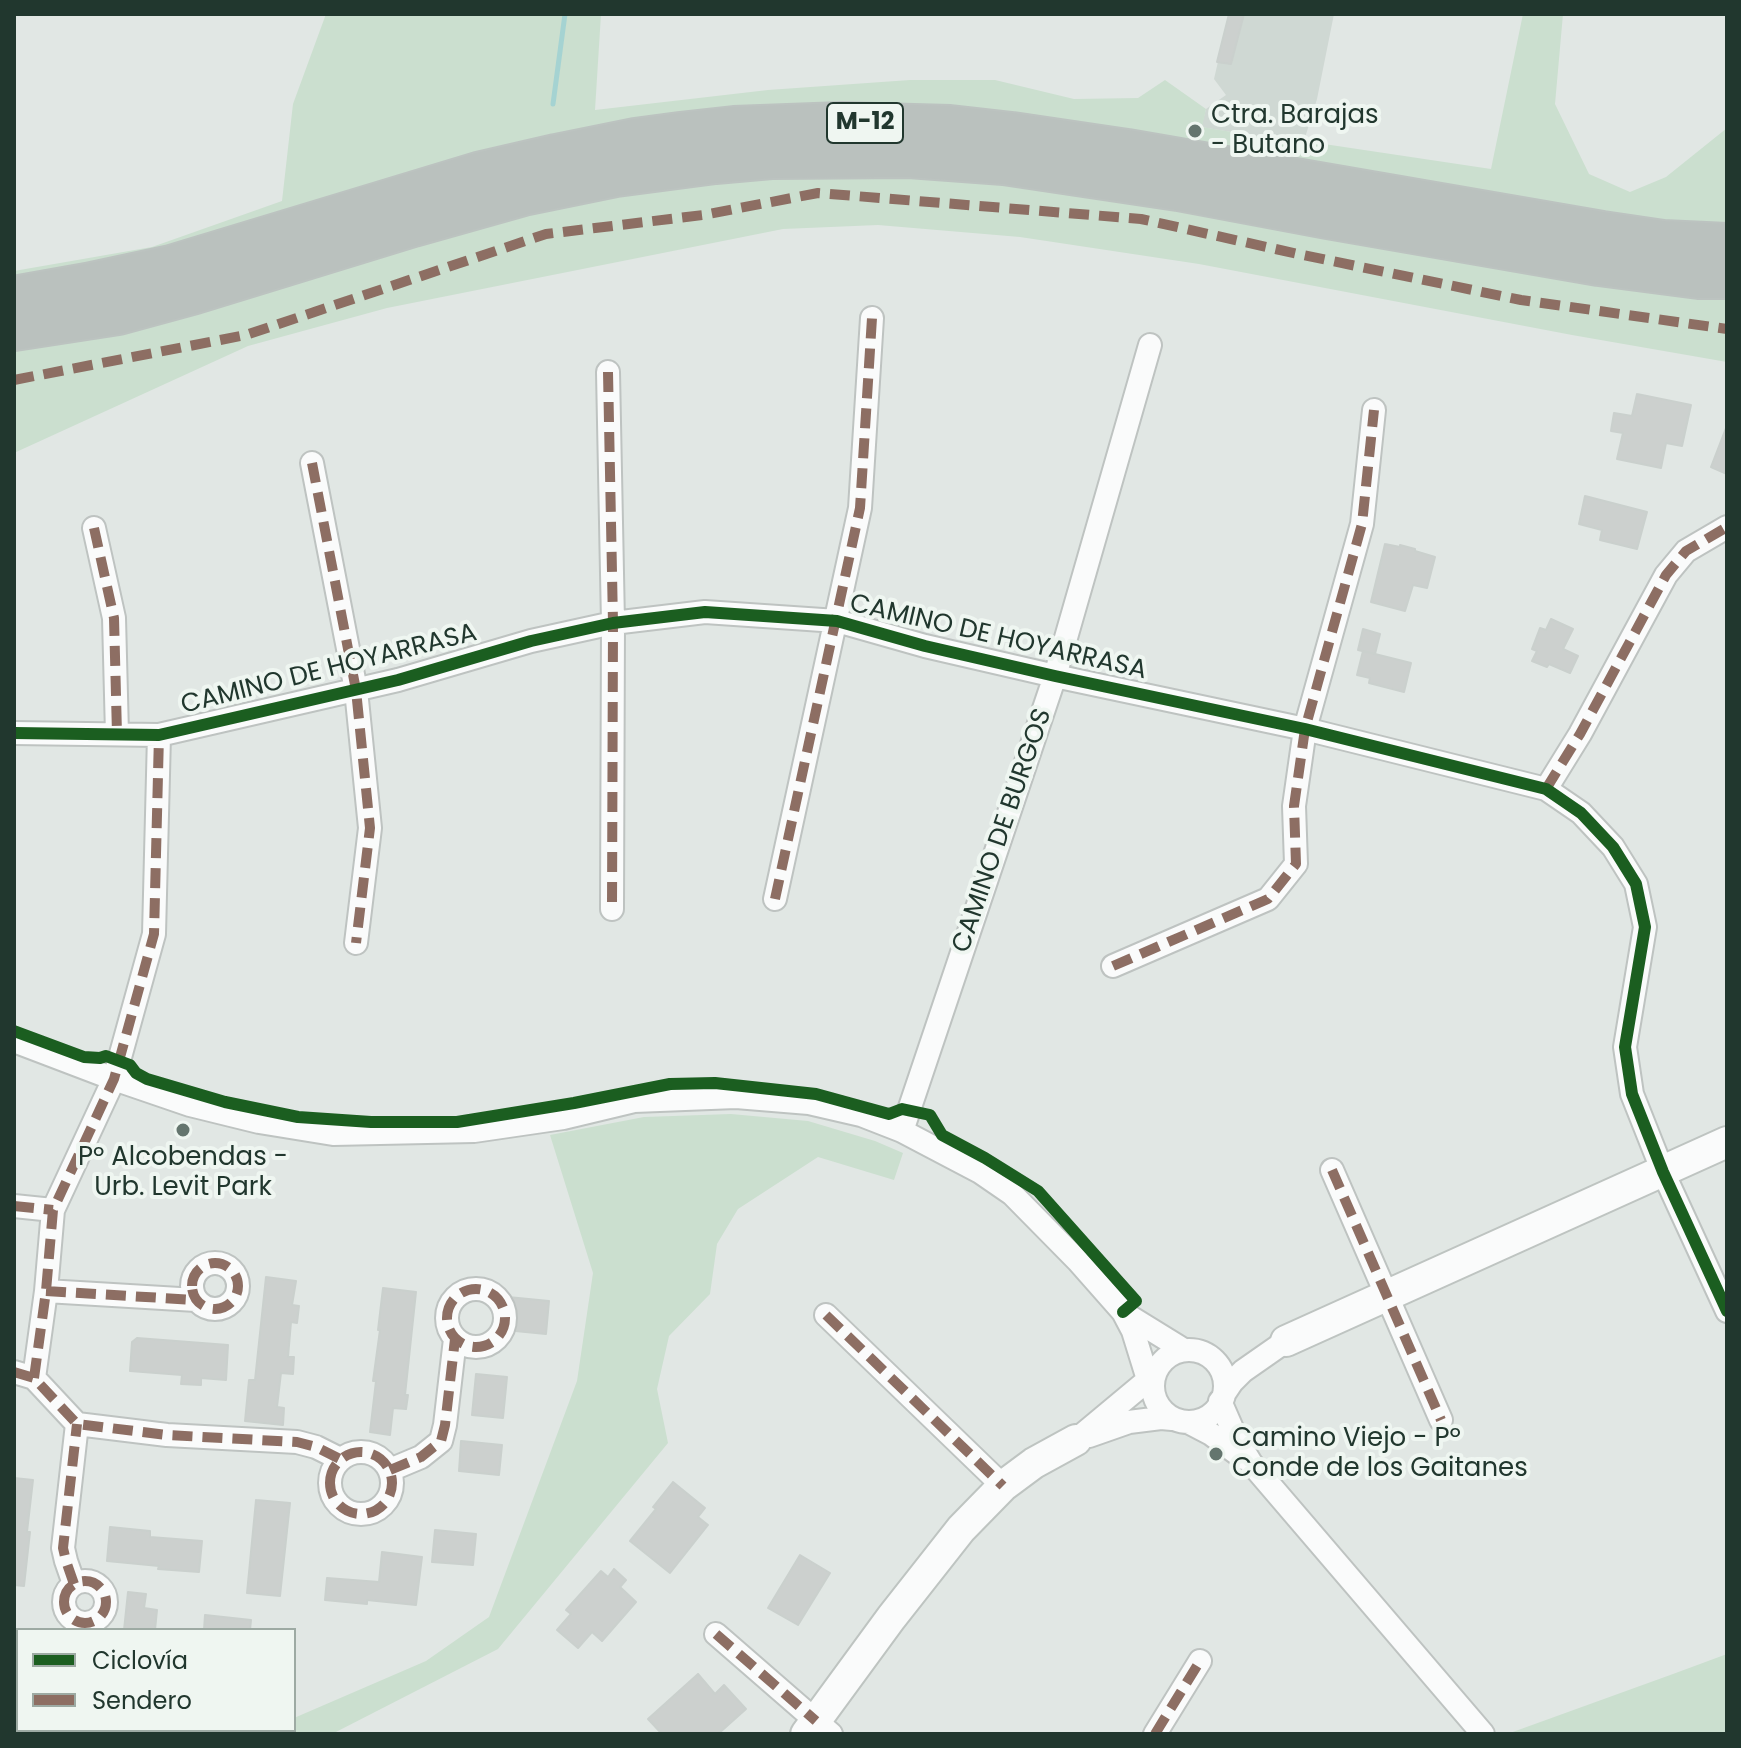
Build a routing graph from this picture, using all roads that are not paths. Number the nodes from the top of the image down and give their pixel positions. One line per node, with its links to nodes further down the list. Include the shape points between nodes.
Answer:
1 (1727, 244): 3 (highway, M-12, via 1602,232 1012,133 842,123 680,133 556,155 463,177 171,266)
2 (1727, 278): 5 (highway, M-12, via 1599,265 1004,164 909,157 771,158 616,176 523,195 118,314)
3 (14, 297)
4 (872, 318): 12 (street, CAMINO DE HOYARRASA, via 860,508)
5 (14, 330)
6 (1150, 345): 14 (street, CAMINO DE BURGOS)
7 (608, 372): 13 (street)
8 (1374, 410): 16 (street, via 1362,524)
9 (312, 463): 15 (street, CAMINO DE HOYARRASA)
10 (1727, 527): 20 (street, via 1686,551 1666,575)
11 (94, 528): 18 (street, via 114,618)
12 (837, 621): 13 (street, CAMINO DE HOYARRASA, via 705,612); 14 (street, CAMINO DE HOYARRASA); 21 (street, CAMINO DE HOYARRASA)
13 (613, 623): 15 (street, CAMINO DE HOYARRASA); 22 (street)
14 (1055, 676): 16 (street, CAMINO DE HOYARRASA); 27 (street, CAMINO DE BURGOS)
15 (356, 690): 19 (street, CAMINO DE HOYARRASA); 23 (street, CAMINO DE HOYARRASA, via 370,828)
16 (1305, 729): 20 (street, CAMINO DE HOYARRASA); 24 (street, via 1294,806 1296,864 1268,899)
17 (14, 733): 18 (street, CAMINO DE HOYARRASA)
18 (117, 734): 19 (street, CAMINO DE HOYARRASA)
19 (159, 735): 26 (street, via 154,934)
20 (1546, 789): 30 (street, CAMINO DE HOYARRASA, via 1581,813 1613,847 1636,884 1645,927 1625,1047 1632,1094)
21 (775, 899)
22 (612, 909)
23 (356, 943)
24 (1113, 966)
25 (14, 1041): 26 (street)
26 (114, 1079): 27 (street, via 245,1119 333,1134 474,1131 634,1101 736,1097 809,1103); 32 (street)
27 (902, 1131): 37 (street, via 1012,1194)
28 (1727, 1142): 30 (street)
29 (1332, 1170): 34 (street)
30 (1663, 1172): 34 (street); 36 (street, CAMINO DE HOYARRASA)
31 (14, 1206): 32 (street)
32 (53, 1210): 33 (street)
33 (46, 1291): 35 (street); 43 (street)
34 (1387, 1295): 40 (street); 47 (street)
35 (196, 1300)
36 (1727, 1311)
37 (1123, 1312): 41 (street); 44 (street)
38 (826, 1315): 53 (street)
39 (455, 1339): 52 (street, via 441,1441 421,1457)
40 (1286, 1341): 42 (street); 45 (street, via 1243,1371)
41 (1184, 1350): 42 (street); 44 (street, via 1163,1361)
42 (1214, 1359): 45 (street, via 1225,1384)
43 (24, 1375): 48 (street)
44 (1152, 1381): 46 (street, via 1157,1404); 49 (street)
45 (1222, 1398): 46 (street, via 1211,1414); 51 (street)
46 (1180, 1420): 49 (street, via 1129,1422); 51 (street, via 1211,1434)
47 (1441, 1420)
48 (77, 1424): 50 (street, via 297,1442); 54 (street, via 63,1548)
49 (1076, 1440): 53 (street)
50 (340, 1459): 52 (street, via 364,1452 376,1455); 52 (street, via 333,1469 331,1493 347,1512 359,1515 382,1507 390,1497)
51 (1251, 1463): 59 (street)
52 (390, 1470)
53 (1003, 1486): 57 (street, via 961,1529 891,1618)
54 (74, 1584)
55 (716, 1634): 57 (street)
56 (1200, 1661): 58 (street)
57 (818, 1730)
58 (1155, 1734)
59 (1483, 1734)

